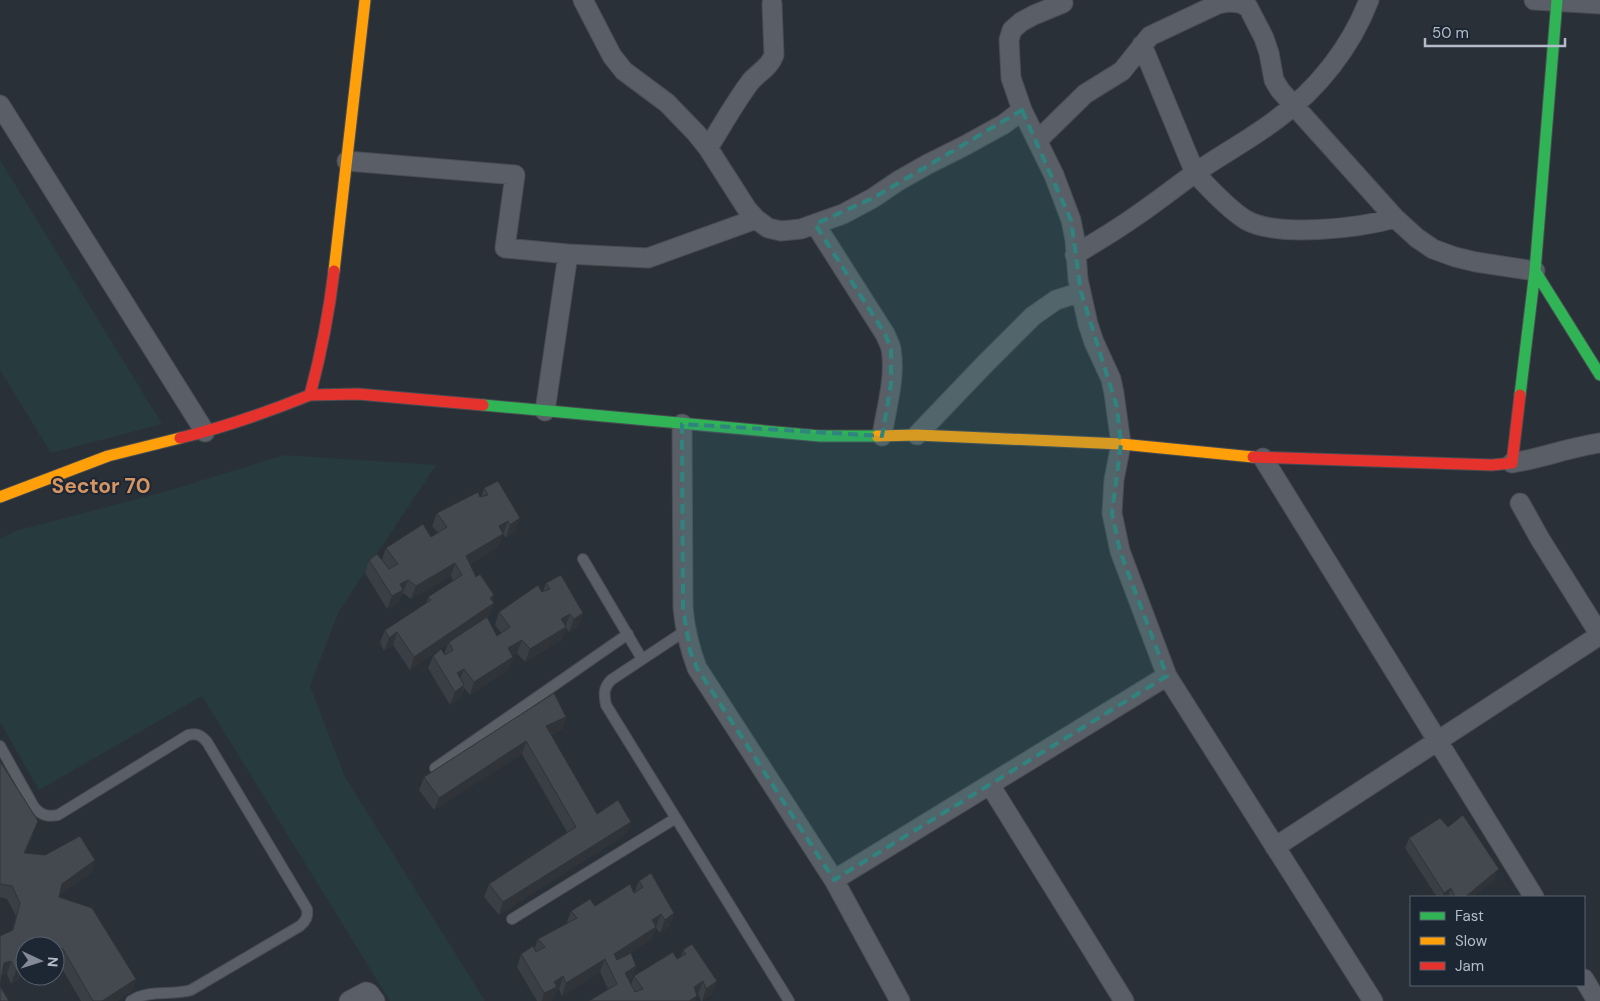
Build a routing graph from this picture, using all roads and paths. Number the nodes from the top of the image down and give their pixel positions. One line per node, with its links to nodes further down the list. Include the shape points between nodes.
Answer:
1 (365, 0): 15 (street)
2 (583, 0): 14 (street, via 612,56 624,71 666,103)
3 (1369, 0): 11 (street, via 1346,46 1322,78)
4 (1534, 0): 5 (street)
5 (1557, 1): 8 (street); 22 (street)
6 (1063, 3): 12 (street, via 1034,15 1012,30 1009,40 1010,78)
7 (772, 4): 14 (street, via 772,62 752,80)
8 (1600, 4)
9 (1142, 45): 11 (street, via 1157,32 1218,4 1240,3 1248,7 1264,38 1274,80); 13 (street, via 1122,71 1085,94); 16 (street)
10 (0, 105): 28 (street)
11 (1294, 106): 16 (street); 17 (street)
12 (1022, 110): 13 (street); 19 (street, via 1004,124 928,164 873,198)
13 (1037, 140): 21 (street, via 1071,220)
14 (708, 148): 18 (street)
15 (347, 161): 20 (street, via 515,175 505,248); 25 (street, via 330,299)
16 (1195, 173): 17 (street, via 1246,220 1260,225 1278,229 1343,227); 21 (street)
17 (1395, 218): 22 (street, via 1433,249 1476,262)
18 (756, 219): 19 (street, via 768,228 781,231); 20 (street, via 648,258)
19 (815, 224): 30 (street, via 885,334 891,349 891,384)
20 (568, 254): 26 (street)
21 (1076, 255): 23 (street)
22 (1535, 271): 24 (street); 34 (street)
23 (1081, 292): 29 (street, via 1056,300 1033,316); 32 (street, via 1094,342 1111,379)
24 (1600, 375)
25 (310, 395): 26 (street, via 358,394); 28 (street)
26 (545, 411): 27 (street)
27 (682, 424): 30 (street, via 820,436); 38 (street)
28 (205, 432): 35 (street, via 108,456)
29 (917, 435): 30 (street); 32 (street)
30 (882, 436)
31 (1600, 443): 34 (street)
32 (1121, 444): 33 (street); 42 (street, via 1112,513 1120,551)
33 (1263, 458): 34 (street); 43 (street)
34 (1512, 463)
35 (0, 497)
36 (1520, 503): 40 (street)
37 (583, 559): 39 (lane)
38 (685, 631): 41 (lane); 49 (street, via 697,668)
39 (628, 634): 41 (lane); 45 (lane)
40 (1600, 635): 43 (street)
41 (642, 659): 47 (lane, via 606,685 606,705)
42 (1167, 676): 46 (street); 48 (street)
43 (1438, 741): 48 (street); 50 (street)
44 (0, 746): 53 (lane, via 34,807 40,814 48,816 58,815 188,734 202,736 307,909 308,916 300,926 191,990 149,994)
45 (434, 768)
46 (990, 785): 49 (street); 58 (street)
47 (676, 818): 51 (lane); 56 (lane)
48 (1275, 847): 59 (street)
49 (834, 880): 57 (street)
50 (1533, 896)
51 (512, 918)
52 (1585, 981): 60 (street)
53 (131, 1001)
54 (349, 1001): 55 (street, via 366,992)
55 (375, 1001)
56 (789, 1001)
57 (900, 1001)
58 (1124, 1001)
59 (1373, 1001)
60 (1597, 1001)

